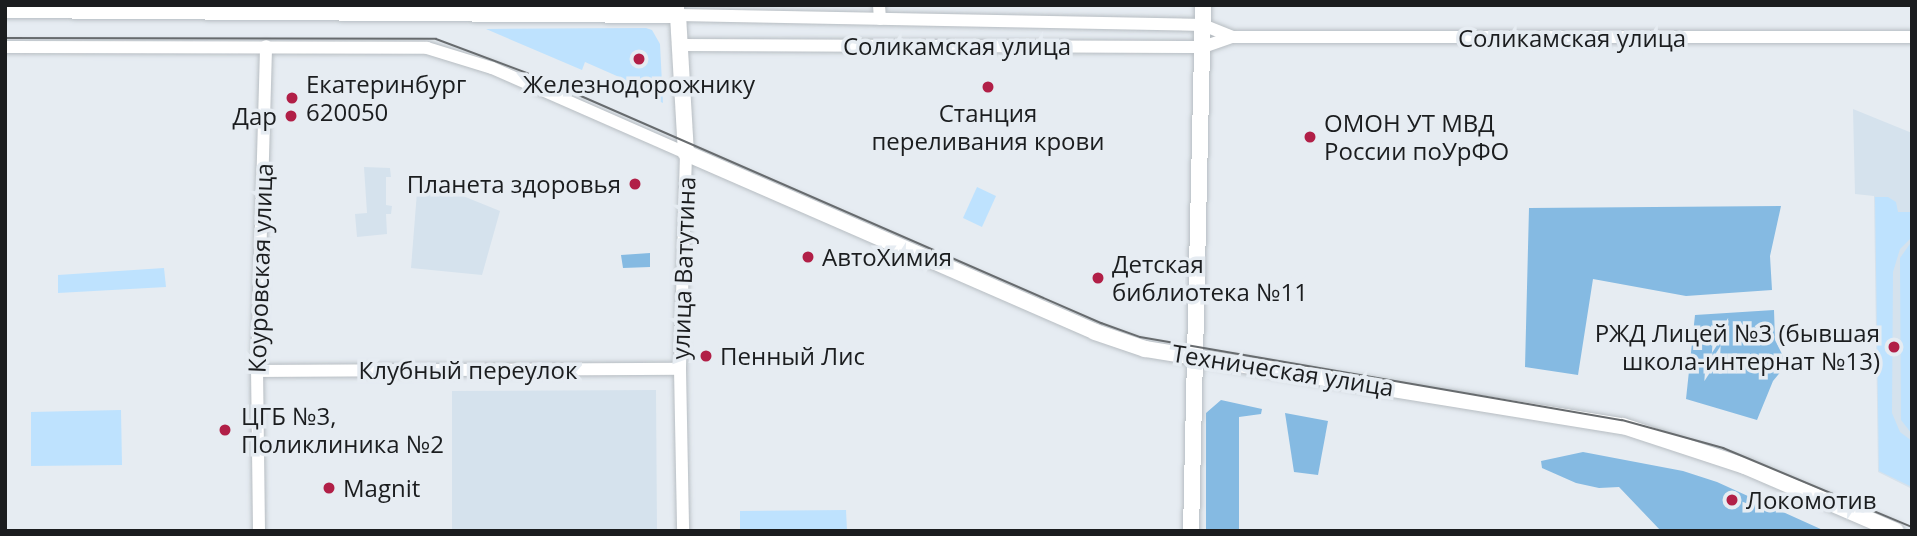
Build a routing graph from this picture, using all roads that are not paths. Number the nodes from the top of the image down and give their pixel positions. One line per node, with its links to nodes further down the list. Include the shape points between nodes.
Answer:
1 (879, 5): 5 (street)
2 (1203, 5): 6 (main road)
3 (5, 10): 4 (main road)
4 (678, 10): 5 (street, Соликамская улица); 9 (main road, улица Ватутина)
5 (880, 19): 6 (street, Соликамская улица)
6 (1203, 25): 7 (street, Соликамская улица); 12 (main road)
7 (1232, 37): 8 (street, Соликамская улица); 12 (street, Соликамская улица)
8 (1912, 37)
9 (680, 45): 12 (street, Соликамская улица); 13 (main road, улица Ватутина)
10 (266, 46): 11 (street); 13 (street, via 427,48 457,55); 16 (street, Коуровская улица)
11 (5, 47)
12 (1203, 47): 14 (main road)
13 (687, 153): 14 (main road, Техническая улица, via 1095,332 1145,349); 15 (street, улица Ватутина)
14 (1194, 355): 19 (main road); 20 (main road, Техническая улица, via 1623,426 1745,466)
15 (680, 369): 16 (street, Клубный переулок); 18 (street, улица Ватутина)
16 (257, 371): 17 (street, Коуровская улица)
17 (259, 531)
18 (683, 531)
19 (1191, 531)
20 (1896, 531)

